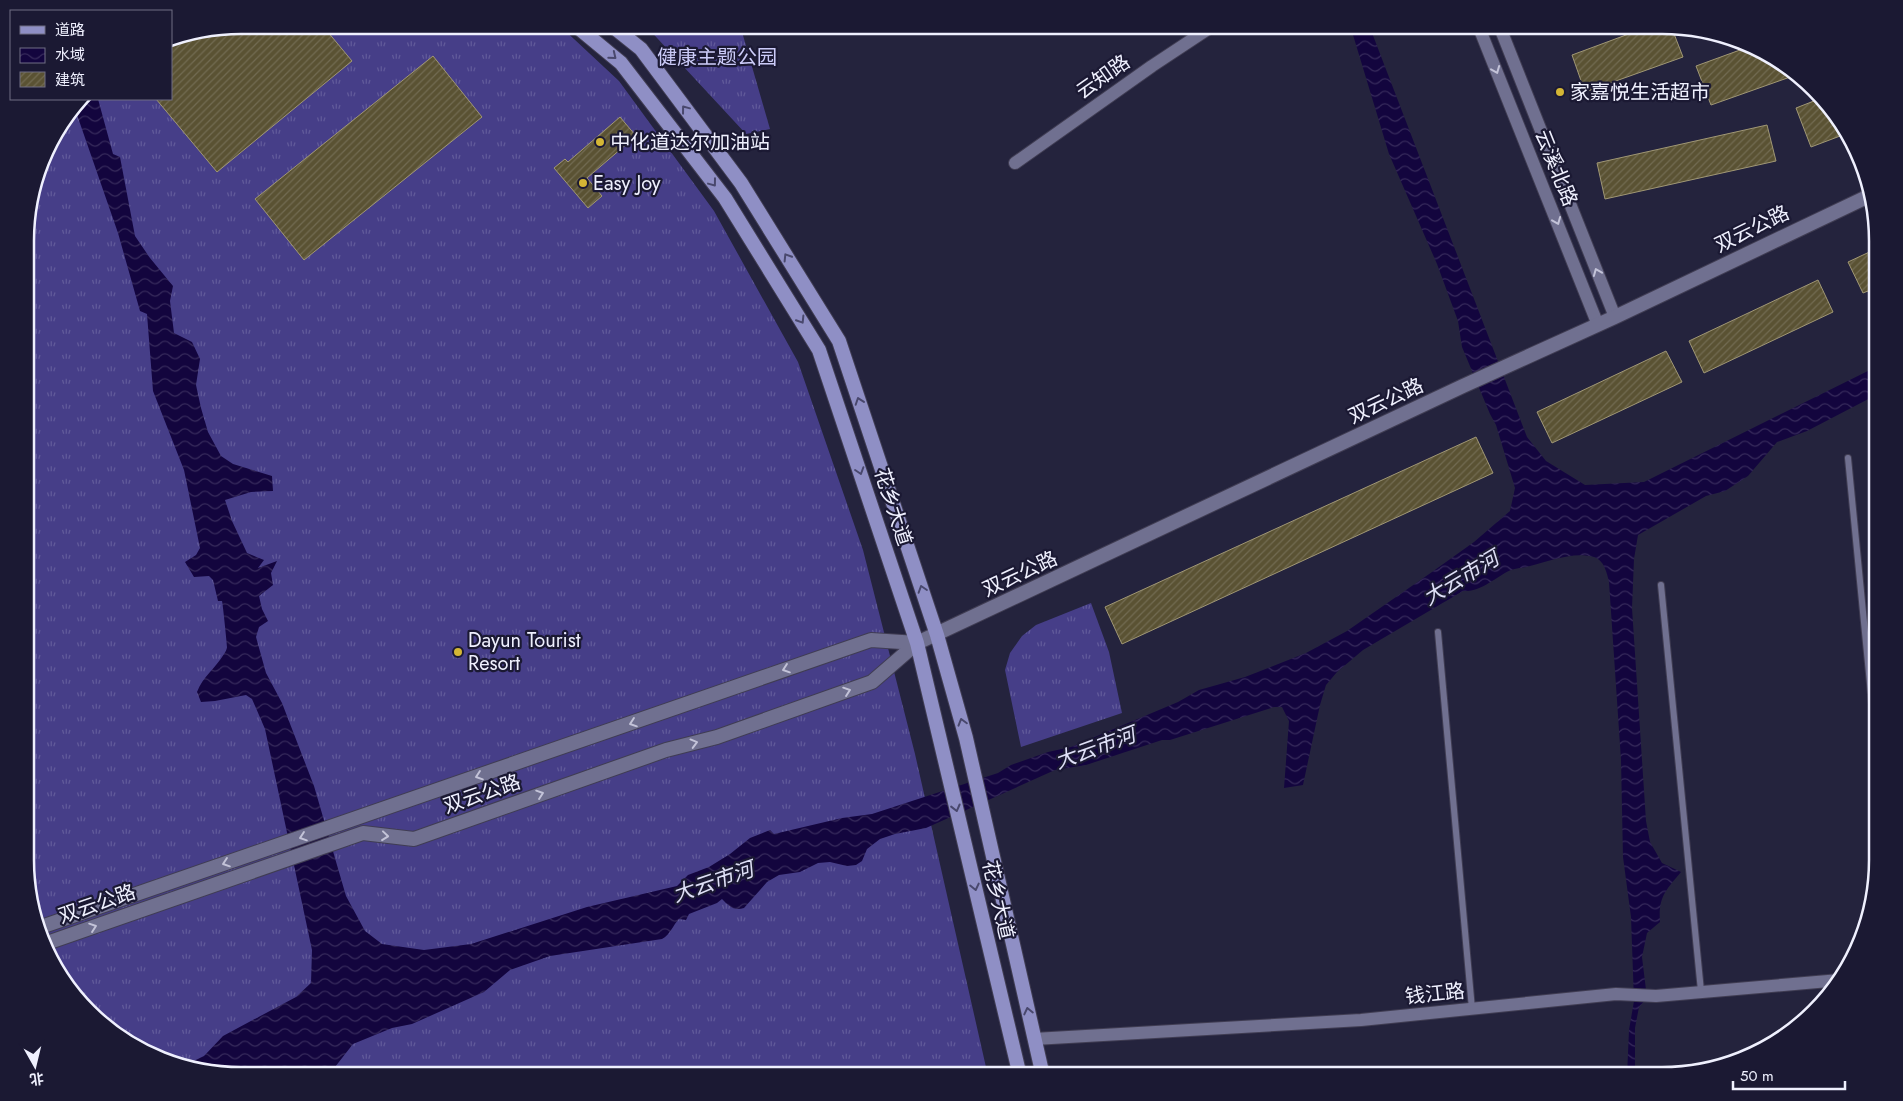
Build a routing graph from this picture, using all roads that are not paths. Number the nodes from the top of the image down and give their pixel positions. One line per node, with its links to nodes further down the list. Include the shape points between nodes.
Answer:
1 (586, 34): 14 (main road, 花乡大道, one-way to 14, via 621,63 725,198 820,350)
2 (622, 34): 13 (main road, 花乡大道, one-way to 2, via 839,341 741,183 641,49)
3 (1200, 34): 6 (street, 云知路)
4 (1482, 34): 9 (street, 云溪北路, one-way to 9)
5 (1503, 34): 8 (street, 云溪北路, one-way to 5)
6 (1015, 163)
7 (1865, 198): 8 (street, 双云公路)
8 (1615, 317): 9 (street, 双云公路)
9 (1598, 325): 13 (street, 双云公路)
10 (1848, 458): 15 (lane)
11 (1661, 585): 19 (lane)
12 (1438, 632): 20 (lane)
13 (937, 635): 14 (street, 双云公路); 21 (main road, 花乡大道, one-way to 13, via 974,770)
14 (917, 643): 16 (street, 双云公路, one-way to 16, via 871,640); 17 (street, 双云公路, one-way to 14, via 363,833 414,839 666,750 716,737 872,682); 22 (main road, 花乡大道, one-way to 22)
15 (1869, 674)
16 (45, 926)
17 (50, 942)
18 (1830, 981): 19 (street, 钱江路)
19 (1702, 992): 20 (street, 钱江路, via 1656,996 1616,994)
20 (1472, 1009): 21 (street, 钱江路, via 1361,1020)
21 (1034, 1039): 23 (main road, 花乡大道)
22 (1018, 1067)
23 (1041, 1067)

